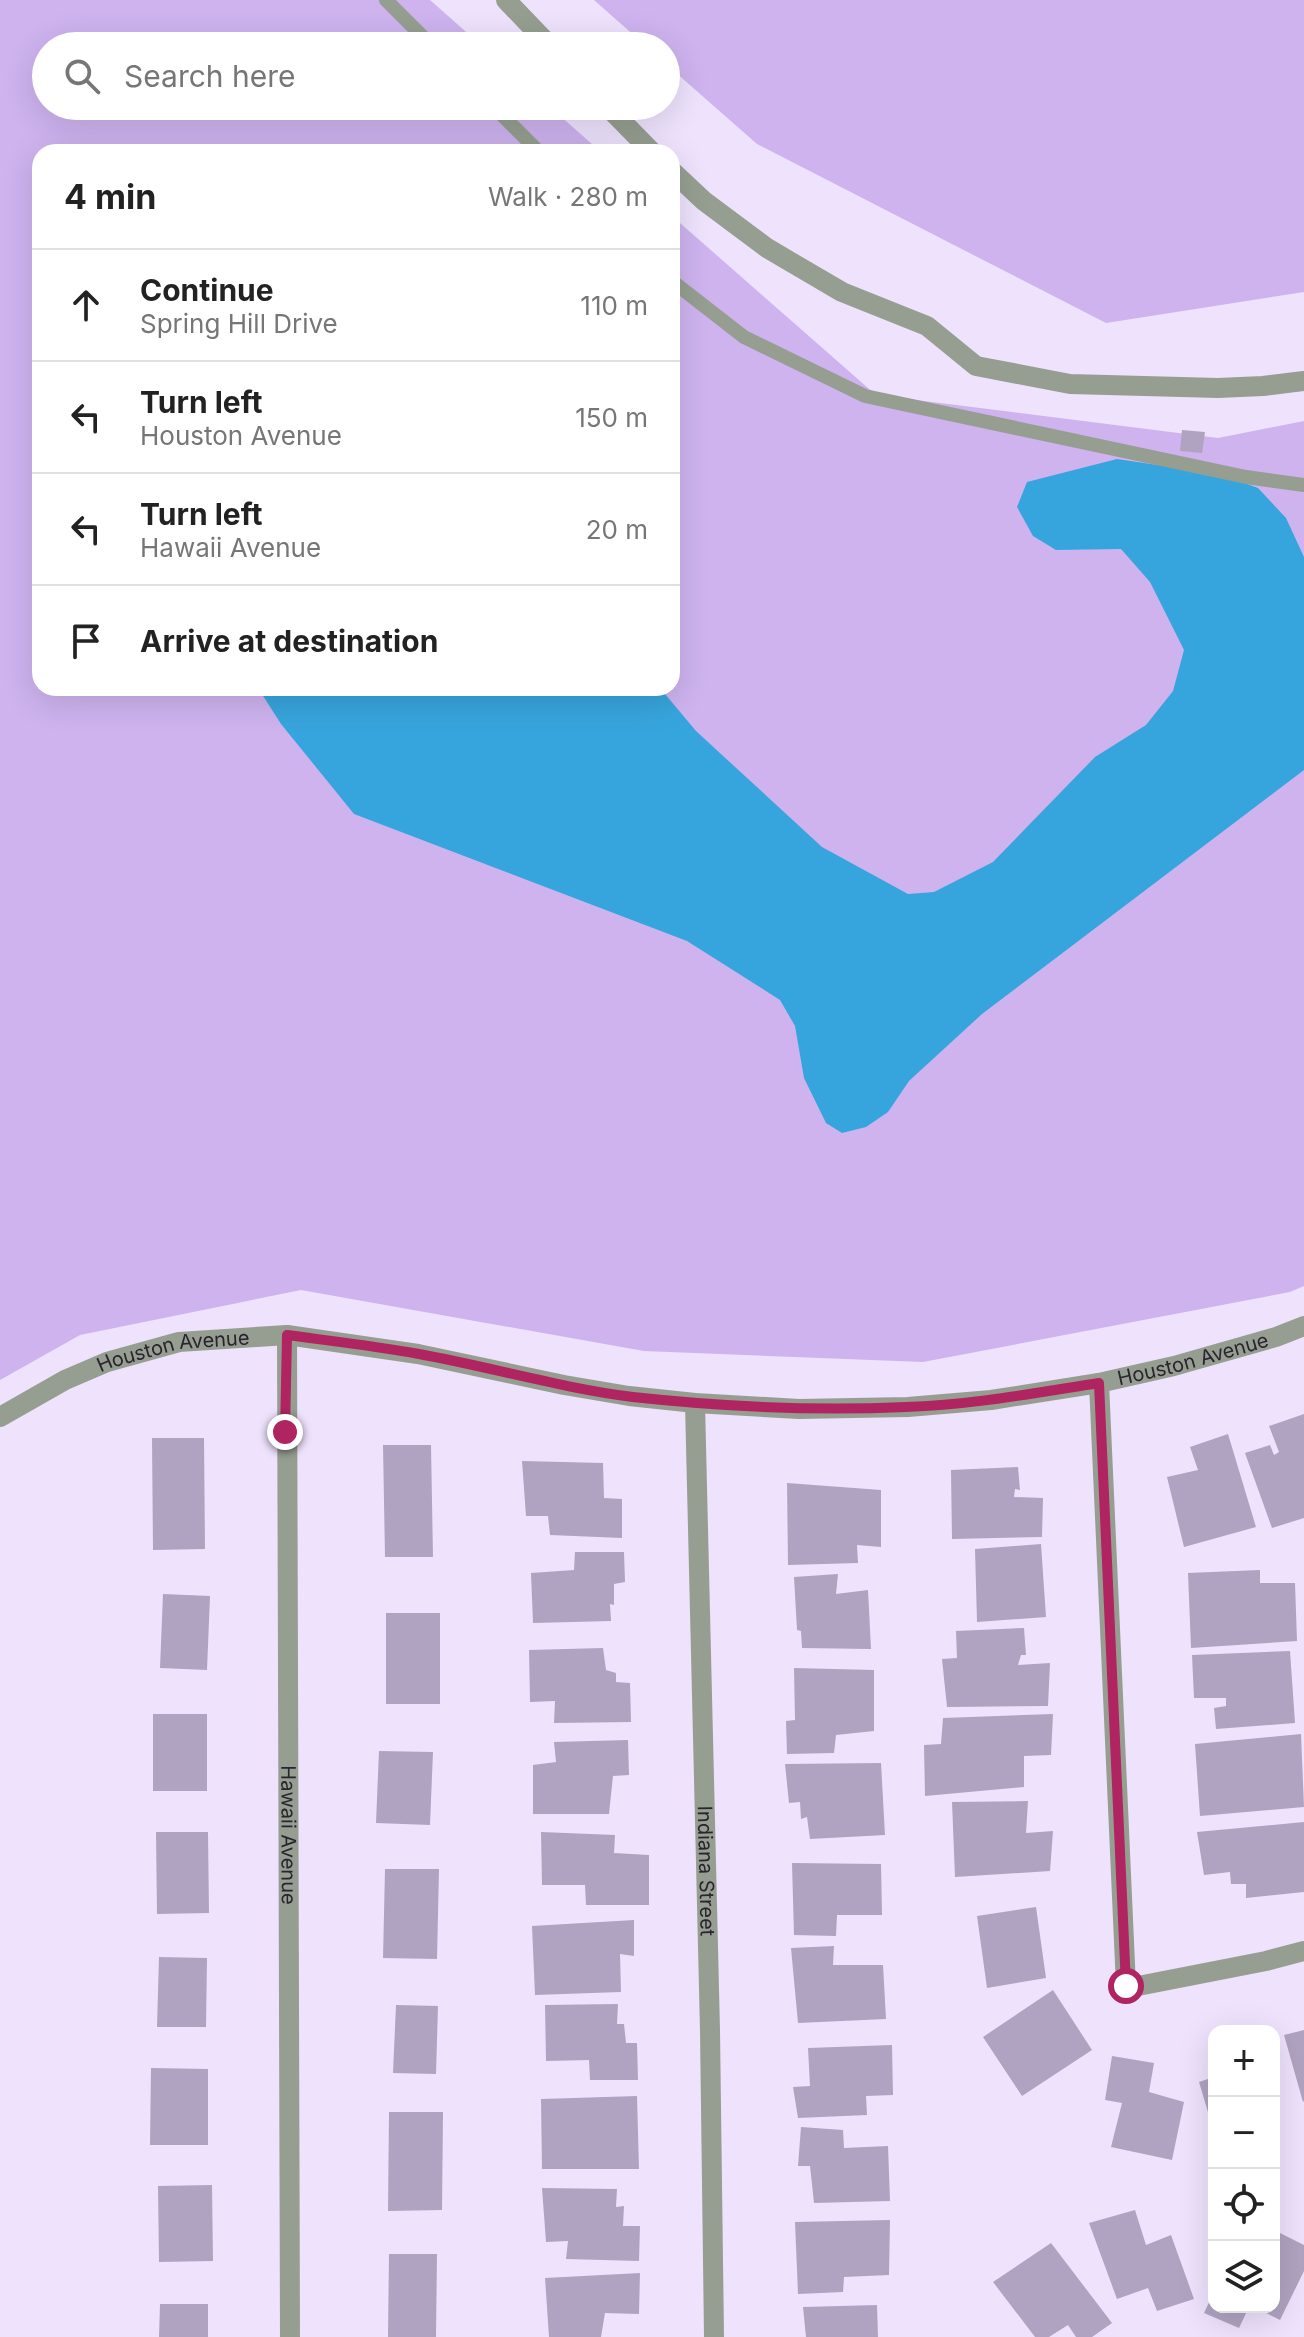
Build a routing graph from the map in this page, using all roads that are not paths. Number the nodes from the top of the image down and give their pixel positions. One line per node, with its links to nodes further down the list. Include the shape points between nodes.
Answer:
1 (386, 0): 3 (lane)
2 (506, 0): 4 (street)
3 (418, 32)
4 (537, 32)
5 (507, 120): 7 (lane)
6 (621, 120): 8 (street)
7 (531, 144)
8 (644, 144)
9 (680, 178): 11 (street, via 767,248 842,292 927,326 976,366 1070,384 1218,388)
10 (680, 287): 12 (lane, via 744,337 865,396)
11 (1304, 381)
12 (1304, 485)
13 (1304, 1326): 15 (street, Houston Avenue)
14 (287, 1335): 16 (street, Houston Avenue); 17 (street, Houston Avenue, via 179,1342 121,1358 65,1380); 19 (street, Hawaii Avenue)
15 (1099, 1383): 16 (street, Houston Avenue, via 908,1407 799,1409); 18 (street, via 1126,1986)
16 (695, 1403): 20 (street, Indiana Street)
17 (0, 1417)
18 (1304, 1951)
19 (290, 2337)
20 (714, 2337)

